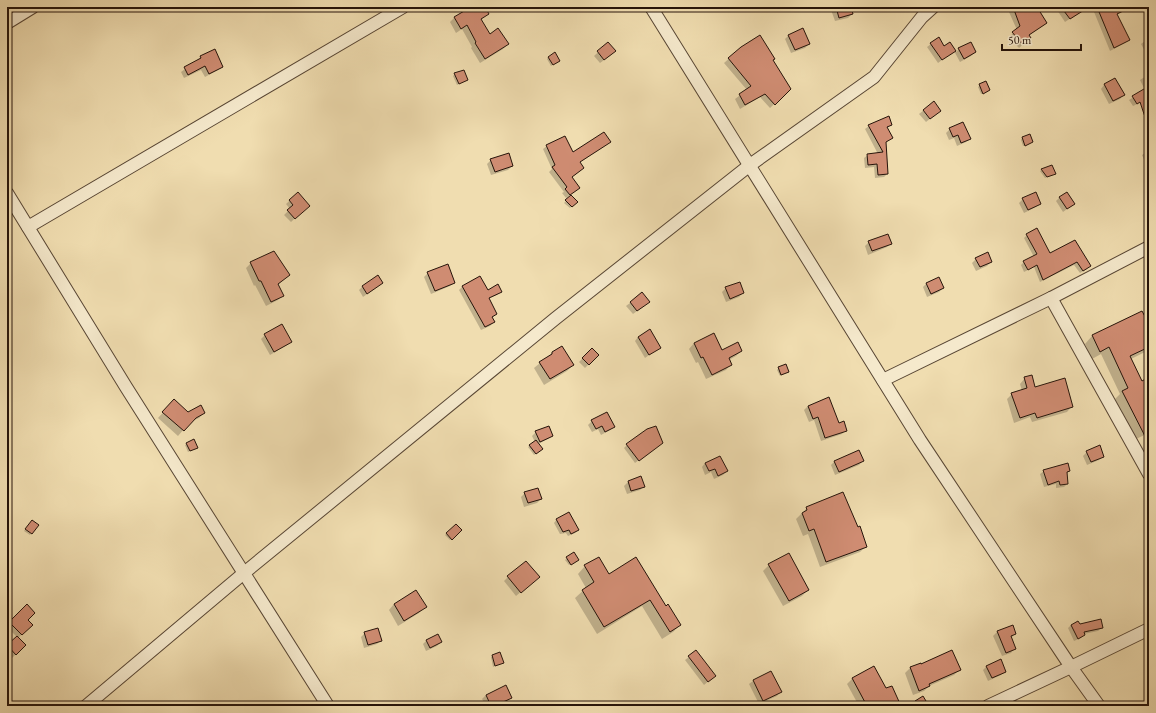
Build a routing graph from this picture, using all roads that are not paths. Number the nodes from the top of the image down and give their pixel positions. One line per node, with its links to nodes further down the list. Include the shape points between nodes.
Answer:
1 (33, 7): 5 (street)
2 (403, 7): 8 (street)
3 (650, 7): 6 (street)
4 (933, 7): 6 (street, via 874,77)
5 (7, 23)
6 (750, 165): 11 (street); 13 (street, via 556,318)
7 (7, 192): 8 (street)
8 (28, 227): 13 (street)
9 (1149, 247): 10 (street)
10 (1051, 298): 11 (street); 12 (street)
11 (883, 380): 15 (street)
12 (1149, 474)
13 (244, 573): 16 (street); 17 (street)
14 (1149, 629): 15 (street)
15 (1070, 667): 18 (street); 19 (street)
16 (86, 706)
17 (328, 706)
18 (988, 706)
19 (1099, 706)

